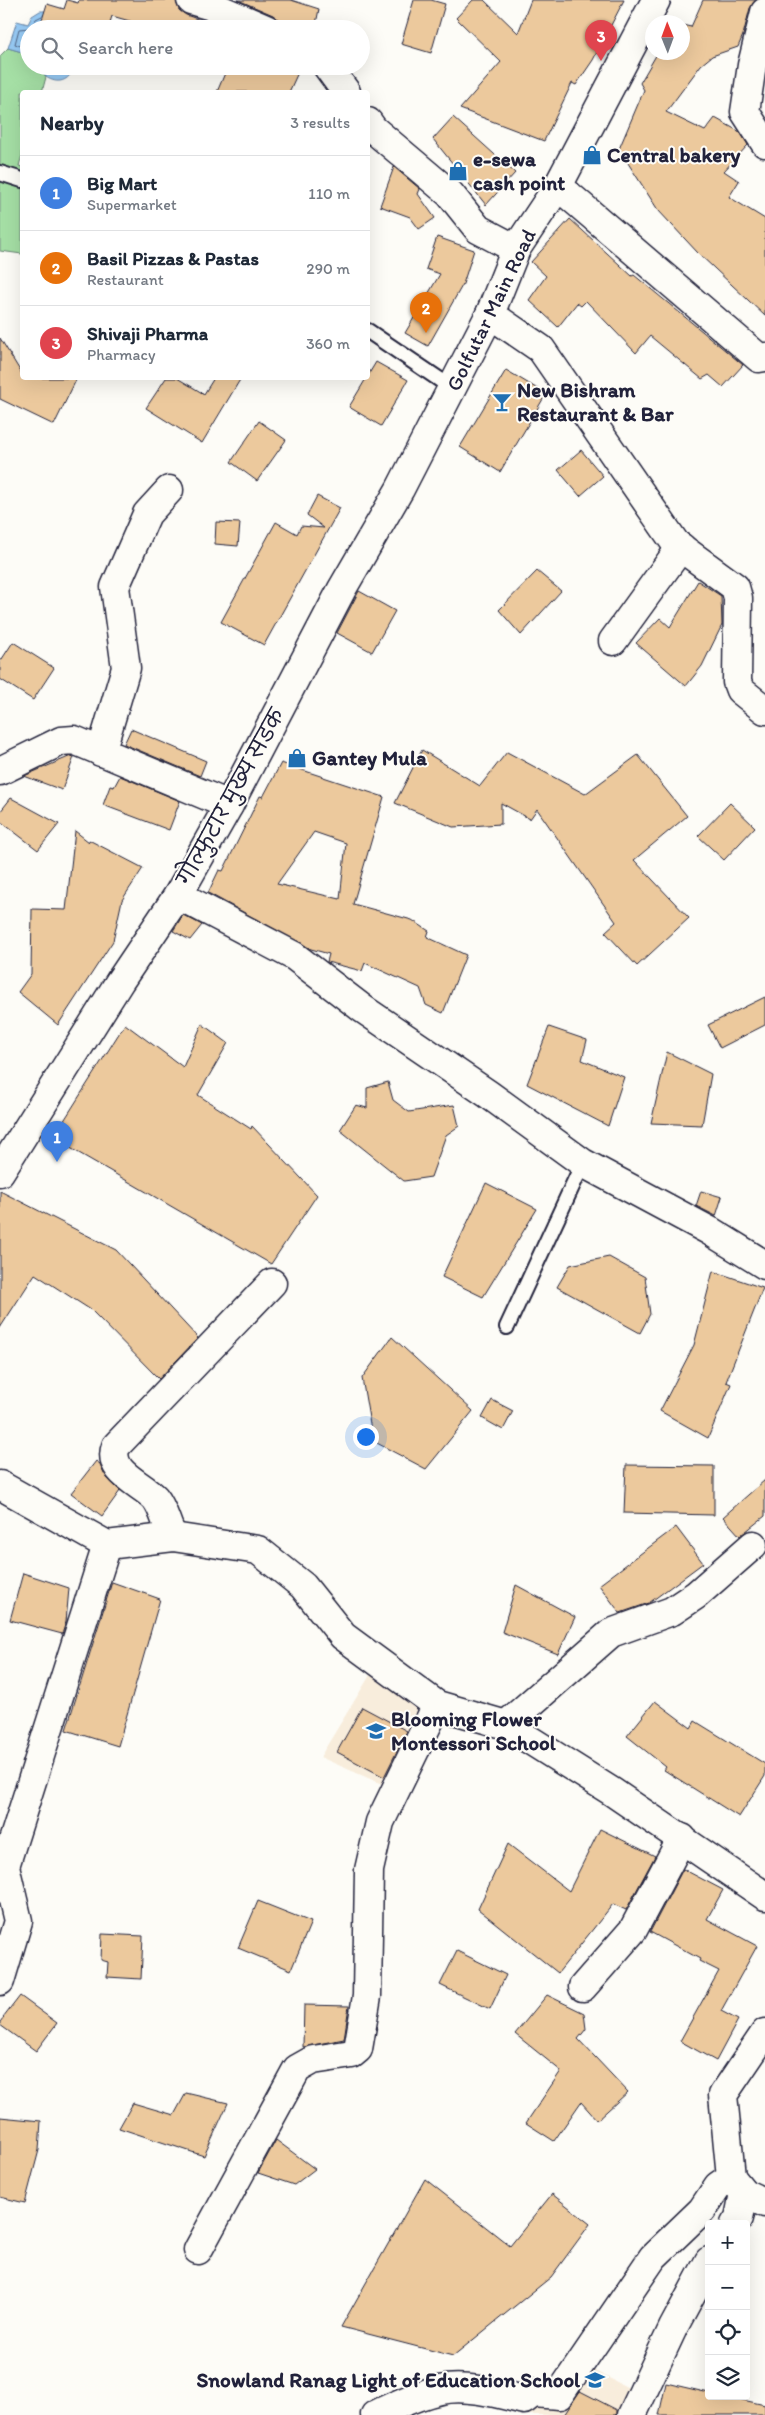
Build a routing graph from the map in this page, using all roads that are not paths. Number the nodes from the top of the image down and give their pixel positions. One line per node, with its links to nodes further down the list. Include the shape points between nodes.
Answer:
1 (191, 0): 4 (street)
2 (656, 0): 11 (street, Golfutar Main Road)
3 (765, 12): 8 (street, via 745,112)
4 (245, 20)
5 (334, 75): 6 (street)
6 (345, 90)
7 (370, 125): 12 (street, via 450,194 478,229)
8 (765, 143)
9 (0, 173): 10 (lane)
10 (20, 179)
11 (558, 186): 12 (street, Golfutar Main Road); 15 (street, via 758,358)
12 (516, 250): 13 (street, Golfutar Main Road)
13 (490, 314): 16 (street, Golfutar Main Road); 18 (street, via 541,348)
14 (370, 334): 16 (lane)
15 (765, 357)
16 (447, 399): 23 (street, गोल्फुटार मुख्य सडक, via 342,589)
17 (169, 490): 21 (street, via 147,514 115,586 126,668)
18 (681, 547): 19 (street); 20 (street, via 735,587 738,598 737,682 740,690)
19 (614, 642)
20 (765, 710)
21 (101, 752): 22 (street, via 74,740 61,741); 23 (street)
22 (0, 771)
23 (229, 805): 24 (street, गोल्फुटार मुख्य सडक)
24 (178, 895): 25 (street, via 294,956); 26 (street, गोल्फुटार मुख्य सडक)
25 (584, 1163): 27 (street, via 710,1231); 29 (lane)
26 (0, 1172)
27 (765, 1265)
28 (272, 1283): 31 (street, via 116,1446 115,1463 135,1484 156,1499)
29 (507, 1327)
30 (0, 1485): 32 (street)
31 (173, 1537): 32 (street); 34 (street, via 258,1550 303,1586 343,1636)
32 (107, 1545): 38 (street, via 5,1866 18,1921)
33 (753, 1545): 35 (street, via 672,1612 611,1633)
34 (437, 1705): 35 (street); 43 (street, via 380,1822 369,1870 367,1996 358,2050 352,2054 313,2060 297,2069)
35 (506, 1725): 36 (street)
36 (682, 1838): 37 (street); 39 (street, via 633,1930)
37 (765, 1896)
38 (0, 1981)
39 (583, 1987)
40 (765, 2033): 41 (street, via 723,2095)
41 (747, 2191): 42 (street); 45 (street, via 718,2186 702,2210 653,2257 559,2395 534,2393 524,2400 481,2390 442,2389 396,2404)
42 (738, 2220)
43 (198, 2250)
44 (707, 2265): 46 (street, via 672,2328)
45 (375, 2415)
46 (632, 2415)

